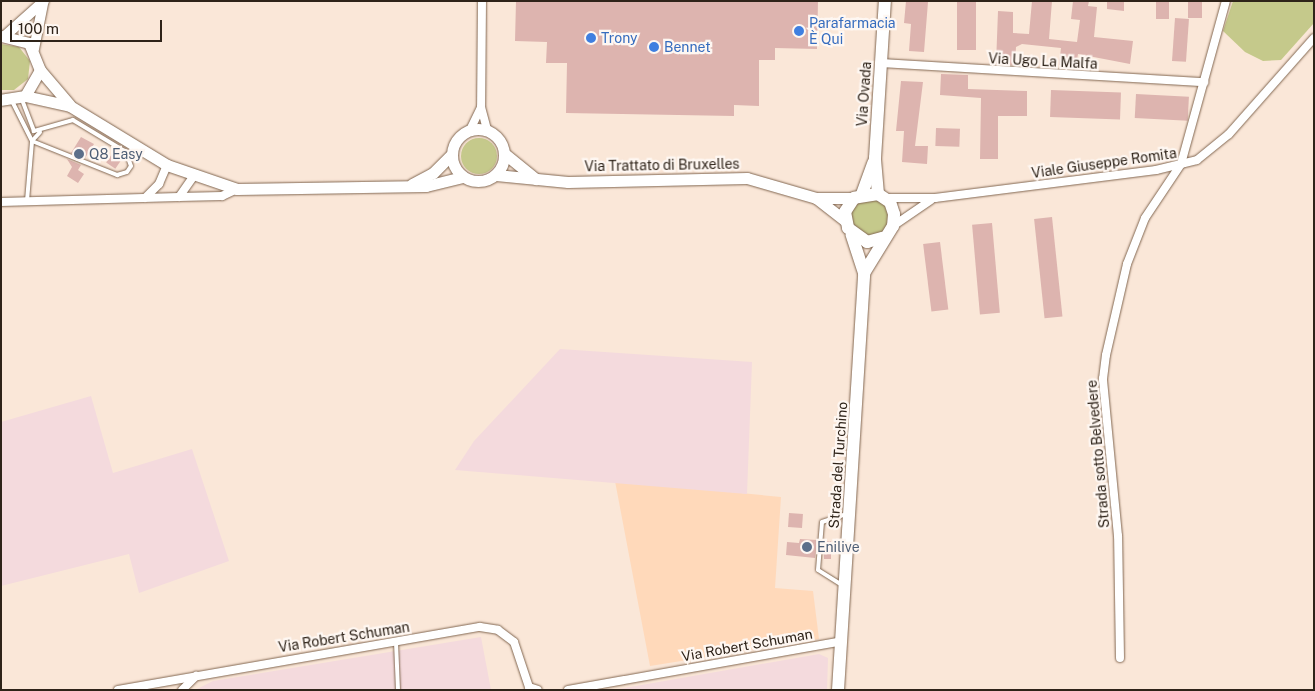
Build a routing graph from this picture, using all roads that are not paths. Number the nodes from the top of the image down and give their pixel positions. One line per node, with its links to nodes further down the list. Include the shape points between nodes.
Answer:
1 (482, 1): 13 (street)
2 (885, 1): 8 (main road, Via Ovada)
3 (1226, 1): 10 (street, Strada sotto Belvedere)
4 (43, 2): 5 (street); 7 (street)
5 (4, 36): 7 (main road, via 22,39)
6 (1314, 38): 21 (street, Viale Giuseppe Romita, via 1229,134 1198,160)
7 (34, 50): 9 (main road)
8 (881, 63): 10 (street, Via Ugo La Malfa); 20 (main road, Via Ovada)
9 (40, 70): 11 (main road); 12 (main road)
10 (1204, 82): 21 (street, Strada sotto Belvedere)
11 (12, 100): 12 (main road); 16 (lane, via 29,124); 17 (lane)
12 (70, 106): 22 (main road)
13 (481, 106): 14 (street); 15 (street)
14 (470, 130): 15 (main road); 18 (main road, via 457,139)
15 (487, 130): 19 (main road, via 498,138)
16 (40, 132): 17 (lane); 17 (lane, via 73,120 126,152 131,166 117,175)
17 (32, 141): 35 (lane)
18 (452, 154): 25 (main road); 27 (main road, via 433,173)
19 (505, 154): 23 (main road); 26 (main road)
20 (875, 158): 29 (main road, Via Ovada); 30 (main road, Via Ovada)
21 (1182, 164): 34 (street, Viale Giuseppe Romita); 46 (street, Strada sotto Belvedere, via 1145,218 1127,264 1106,355 1103,379 1121,607)
22 (167, 165): 24 (main road); 32 (street, via 158,184)
23 (496, 175): 25 (main road, via 476,182); 26 (main road, Via Trattato di Bruxelles)
24 (194, 177): 28 (main road); 31 (street)
25 (463, 177): 27 (main road)
26 (536, 179): 33 (main road, Via Trattato di Bruxelles, via 747,178)
27 (404, 187): 28 (main road)
28 (237, 188): 31 (street, via 222,196)
29 (858, 196): 30 (main road); 33 (main road, Via Trattato di Bruxelles); 37 (main road)
30 (882, 196): 34 (street, Viale Giuseppe Romita); 38 (main road, via 893,208)
31 (179, 197): 32 (street)
32 (145, 198): 35 (street)
33 (816, 198): 37 (main road, Via Trattato di Bruxelles)
34 (935, 198): 38 (street, Viale Giuseppe Romita)
35 (26, 201): 36 (street)
36 (1, 202)
37 (845, 221): 39 (main road)
38 (893, 226): 40 (main road)
39 (852, 234): 40 (main road, via 866,242); 41 (main road, Strada del Turchino)
40 (882, 238): 41 (main road, Strada del Turchino)
41 (864, 273): 42 (main road, Strada del Turchino)
42 (849, 514): 43 (main road, Strada del Turchino); 43 (lane, via 822,522 818,570)
43 (845, 587): 44 (main road, Strada del Turchino)
44 (842, 640): 53 (street, Via Robert Schuman); 54 (main road, Strada del Turchino)
45 (396, 641): 47 (street, Via Robert Schuman); 48 (street, Via Robert Schuman, via 480,627 498,630 514,642); 51 (lane)
46 (1120, 658)
47 (201, 674): 49 (street, Via Robert Schuman); 50 (street)
48 (528, 689): 52 (street, Via Robert Schuman)
49 (118, 690)
50 (182, 690)
51 (398, 690)
52 (538, 690)
53 (568, 690)
54 (838, 690)

